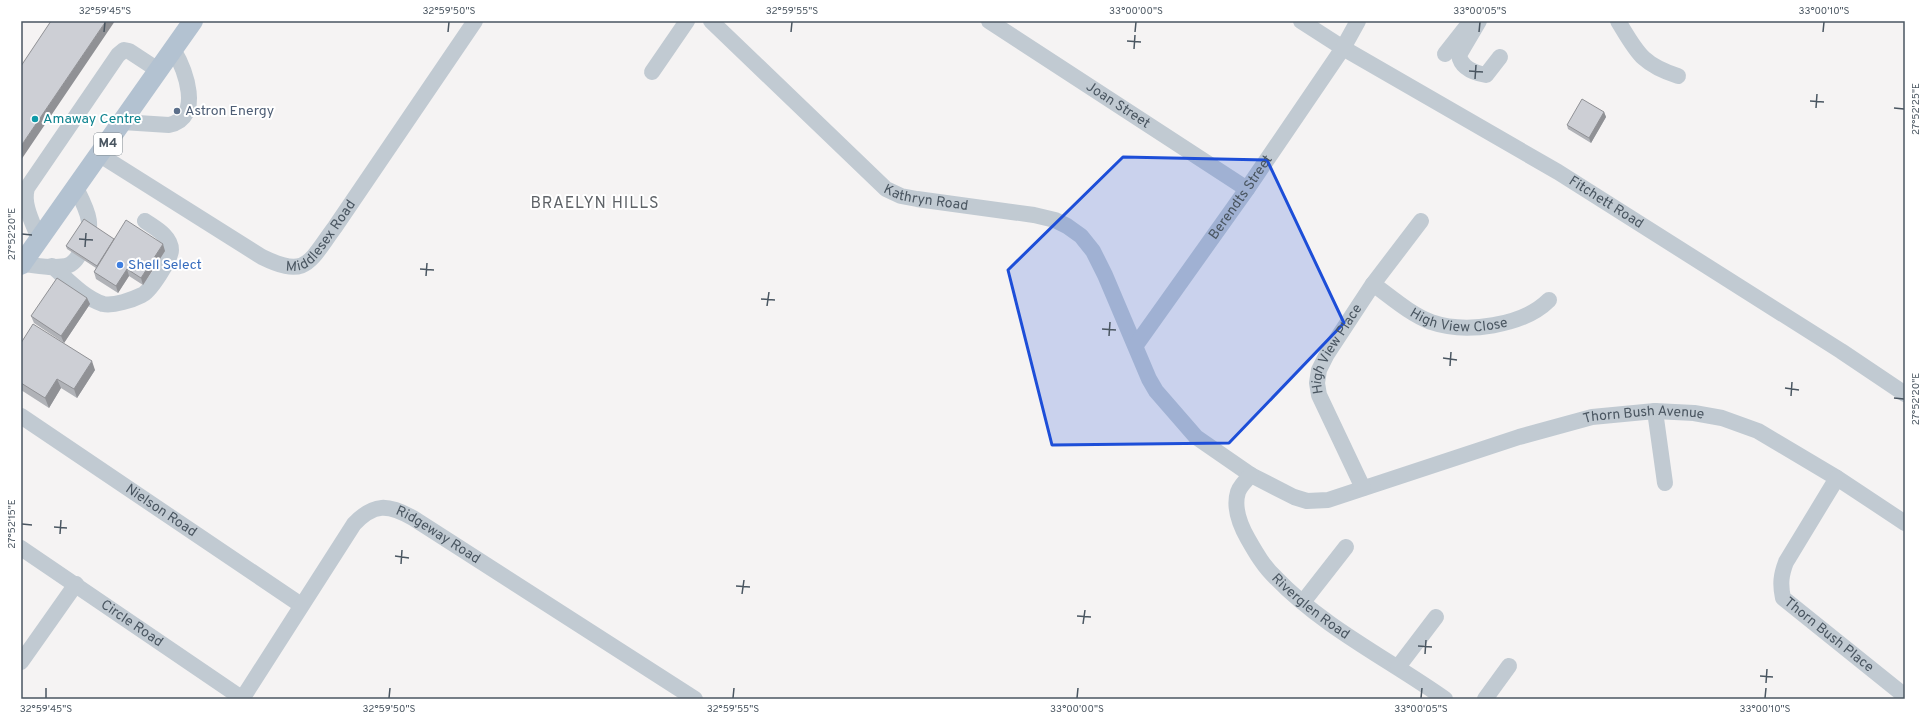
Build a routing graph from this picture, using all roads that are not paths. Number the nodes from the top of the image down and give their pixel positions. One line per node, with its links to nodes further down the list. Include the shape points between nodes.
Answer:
1 (193, 21): 12 (main road, M4)
2 (475, 21): 19 (street, Middlesex Road, via 335,227 312,259 300,267 289,268 262,257)
3 (687, 21): 16 (street)
4 (711, 21): 29 (street, Kathryn Road, via 886,189 901,196 917,199 1055,220 1081,236 1093,251)
5 (989, 21): 21 (street, Joan Street)
6 (1301, 21): 11 (street, Fitchett Road)
7 (1358, 21): 11 (street, Berendts Street)
8 (1475, 21): 13 (street, via 1465,28)
9 (1479, 21): 14 (street, via 1459,55 1460,60 1471,70 1486,75)
10 (1618, 21): 17 (street, via 1642,59 1664,72)
11 (1343, 48): 21 (street, Berendts Street); 30 (street, Fitchett Road, via 1558,172)
12 (173, 49): 15 (main road, M4); 18 (street, via 184,74 189,97 186,113 176,124 169,125)
13 (1445, 54)
14 (1500, 57)
15 (158, 70): 18 (main road, M4); 24 (street, via 128,51 124,50 118,55 28,188 27,206)
16 (652, 72)
17 (1678, 76)
18 (122, 122): 19 (main road, M4)
19 (100, 155): 20 (main road, M4)
20 (76, 188): 24 (main road, M4); 26 (street, via 89,217 89,235 74,262)
21 (1247, 189): 29 (street, Berendts Street)
22 (145, 221): 26 (street, via 166,236 171,250 167,264 143,295 117,304 105,304 94,300)
23 (1421, 221): 27 (street, High View Place)
24 (39, 239): 25 (main road, M4)
25 (22, 265): 26 (street)
26 (52, 266)
27 (1373, 284): 28 (street, High View Close, via 1430,322 1452,326 1480,326 1514,321 1540,309); 36 (street, High View Place, via 1327,354 1319,370 1317,383 1326,412)
28 (1549, 300)
29 (1136, 345): 33 (street, Kathryn Road, via 1149,379 1180,421 1196,437)
30 (1905, 394)
31 (1655, 411): 34 (street, Thorn Bush Avenue, via 1694,413 1739,423 1758,431); 35 (street); 36 (street, Thorn Bush Avenue, via 1592,417 1519,437)
32 (21, 417): 42 (street, Nielson Road)
33 (1251, 475): 36 (street, Thorn Bush Avenue, via 1294,498 1307,501 1328,500); 41 (street, Riverglen Road, via 1238,491 1236,500 1236,511 1242,528 1259,558 1275,578)
34 (1837, 478): 37 (street, Thorn Bush Avenue); 47 (street, Thorn Bush Place, via 1786,562 1781,581 1783,598)
35 (1665, 483)
36 (1364, 488)
37 (1905, 523)
38 (1346, 547): 41 (street)
39 (21, 548): 40 (street, Circle Road)
40 (76, 584): 44 (street); 48 (street, Circle Road)
41 (1303, 602): 46 (street, Riverglen Road, via 1333,625)
42 (301, 606): 48 (street, Ridgeway Road); 49 (street, Ridgeway Road, via 363,514 381,507 399,510)
43 (1436, 617): 46 (street)
44 (21, 662)
45 (1509, 666): 51 (street)
46 (1398, 667): 50 (street, Riverglen Road)
47 (1905, 696)
48 (242, 699)
49 (695, 699)
50 (1445, 699)
51 (1485, 699)

